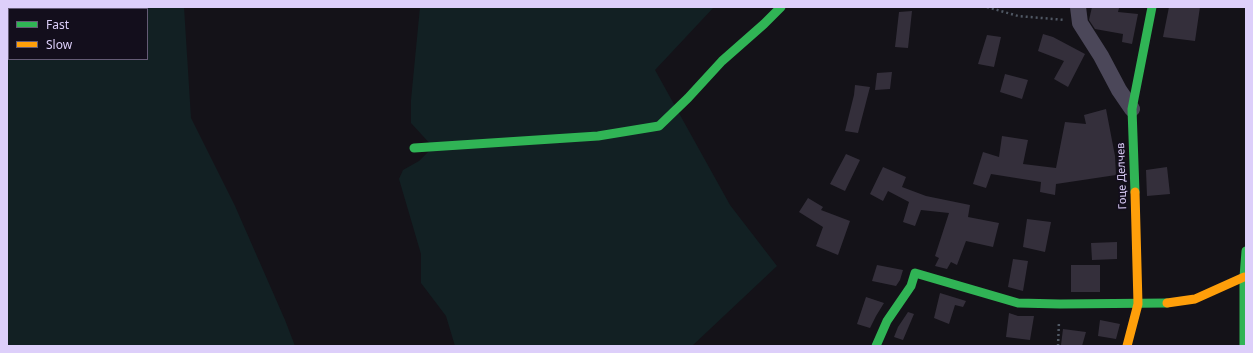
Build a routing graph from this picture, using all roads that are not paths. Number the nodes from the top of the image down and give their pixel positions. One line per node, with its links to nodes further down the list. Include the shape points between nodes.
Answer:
1 (781, 7): 5 (street, via 722,61 659,126 598,136)
2 (1078, 7): 4 (street, via 1080,23)
3 (1152, 7): 4 (street, Гоце Делчев)
4 (1132, 109): 8 (street, Гоце Делчев)
5 (414, 148)
6 (1246, 251): 7 (street)
7 (1244, 277): 8 (street, via 1195,299 1162,304); 11 (street)
8 (1138, 304): 9 (street, via 1018,303 915,273 911,286 887,321); 10 (street, Гоце Делчев)
9 (876, 346)
10 (1128, 346)
11 (1244, 346)

